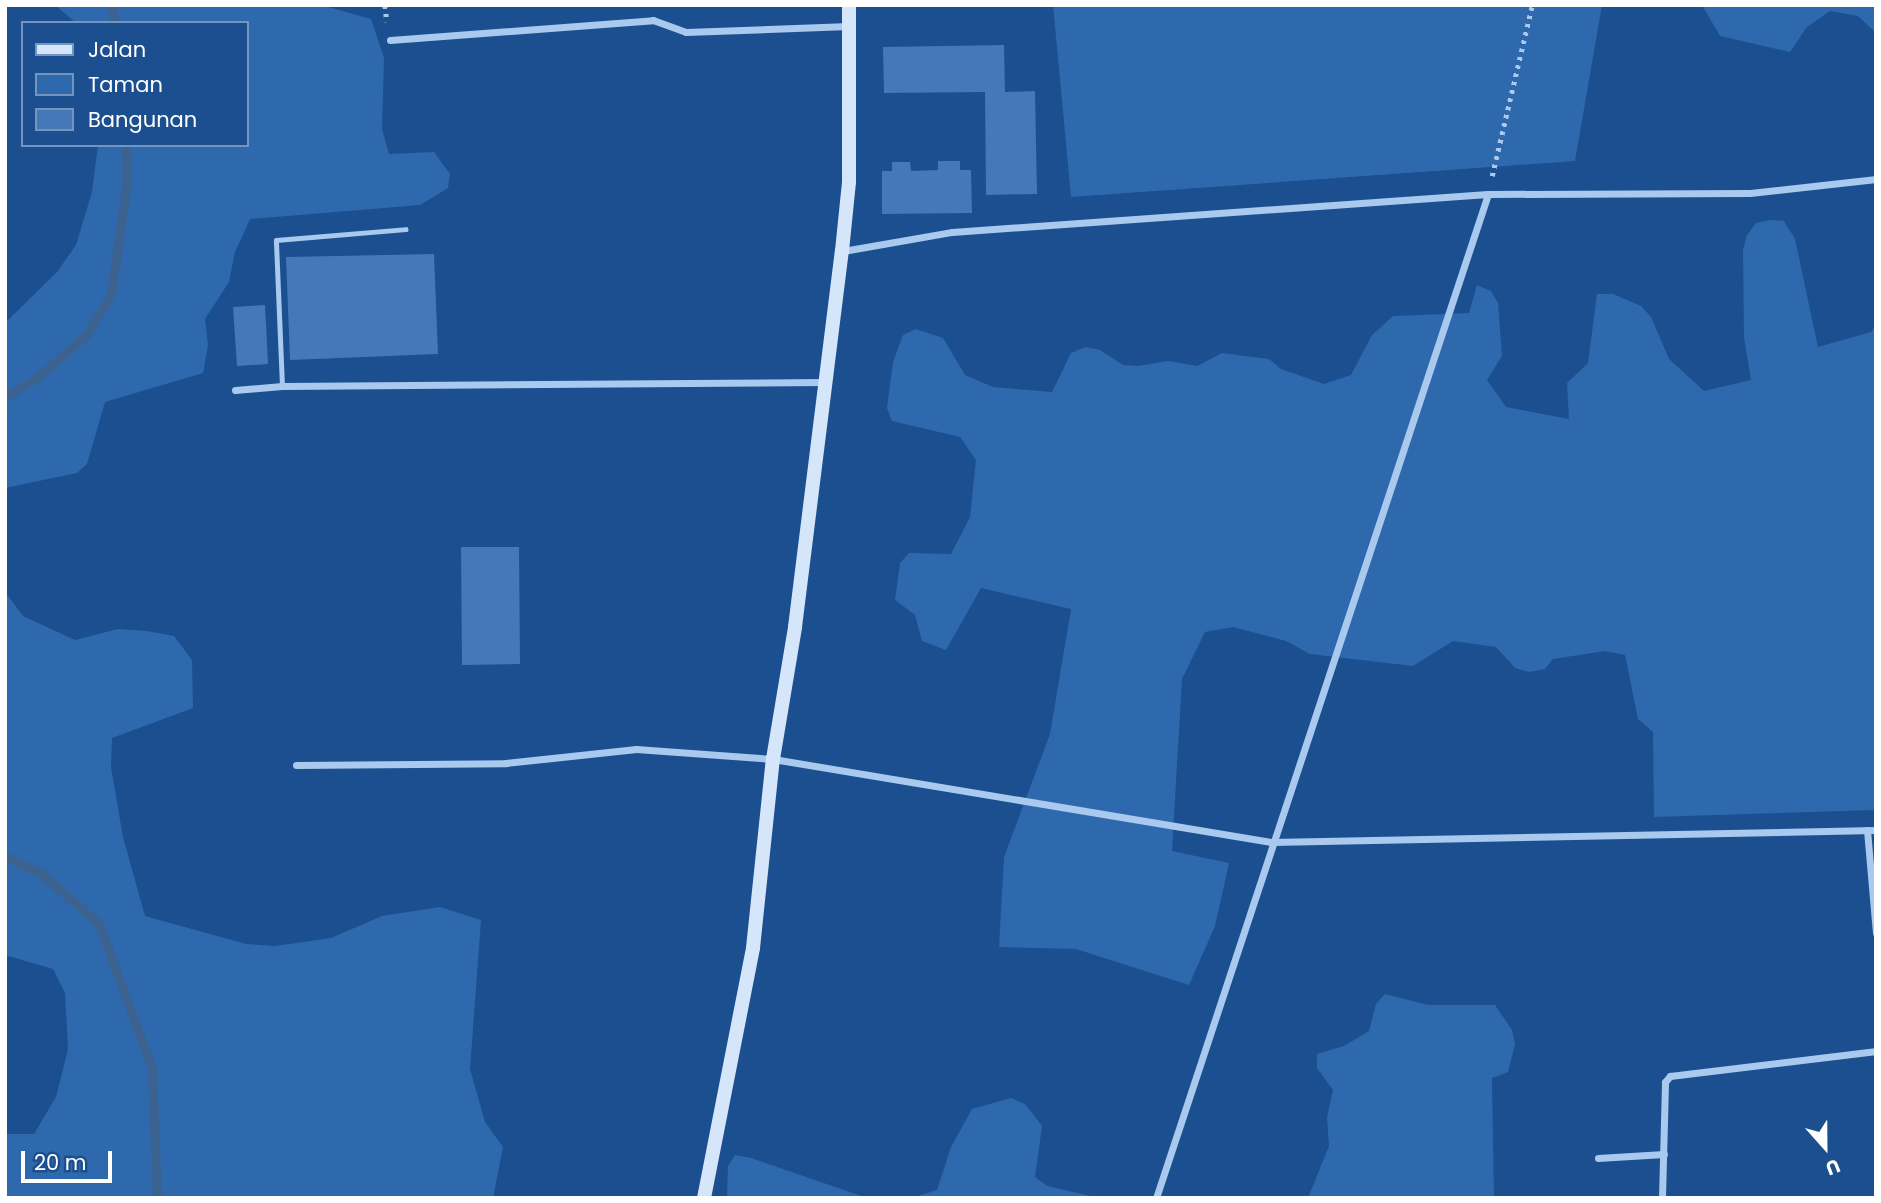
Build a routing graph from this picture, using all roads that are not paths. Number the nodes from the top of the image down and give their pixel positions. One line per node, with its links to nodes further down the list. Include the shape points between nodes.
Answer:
1 (849, 5): 2 (main road)
2 (849, 26): 3 (street, via 686,32 653,20); 7 (main road, via 849,182)
3 (390, 40)
4 (1876, 179): 5 (street, via 1750,193)
5 (1489, 194): 7 (street, via 951,232); 14 (street)
6 (406, 229): 9 (lane, via 276,240)
7 (842, 251): 8 (main road)
8 (826, 382): 9 (street); 11 (main road)
9 (282, 386): 10 (street)
10 (235, 390)
11 (773, 759): 12 (street, via 636,749 506,763); 14 (street); 19 (main road, via 753,948)
12 (296, 765)
13 (1872, 830): 14 (street); 15 (street)
14 (1272, 842): 20 (street)
15 (1876, 933)
16 (1876, 1051): 17 (street, via 1679,1071 1665,1082)
17 (1664, 1154): 18 (street); 21 (street)
18 (1598, 1158)
19 (704, 1198)
20 (1156, 1198)
21 (1662, 1198)

